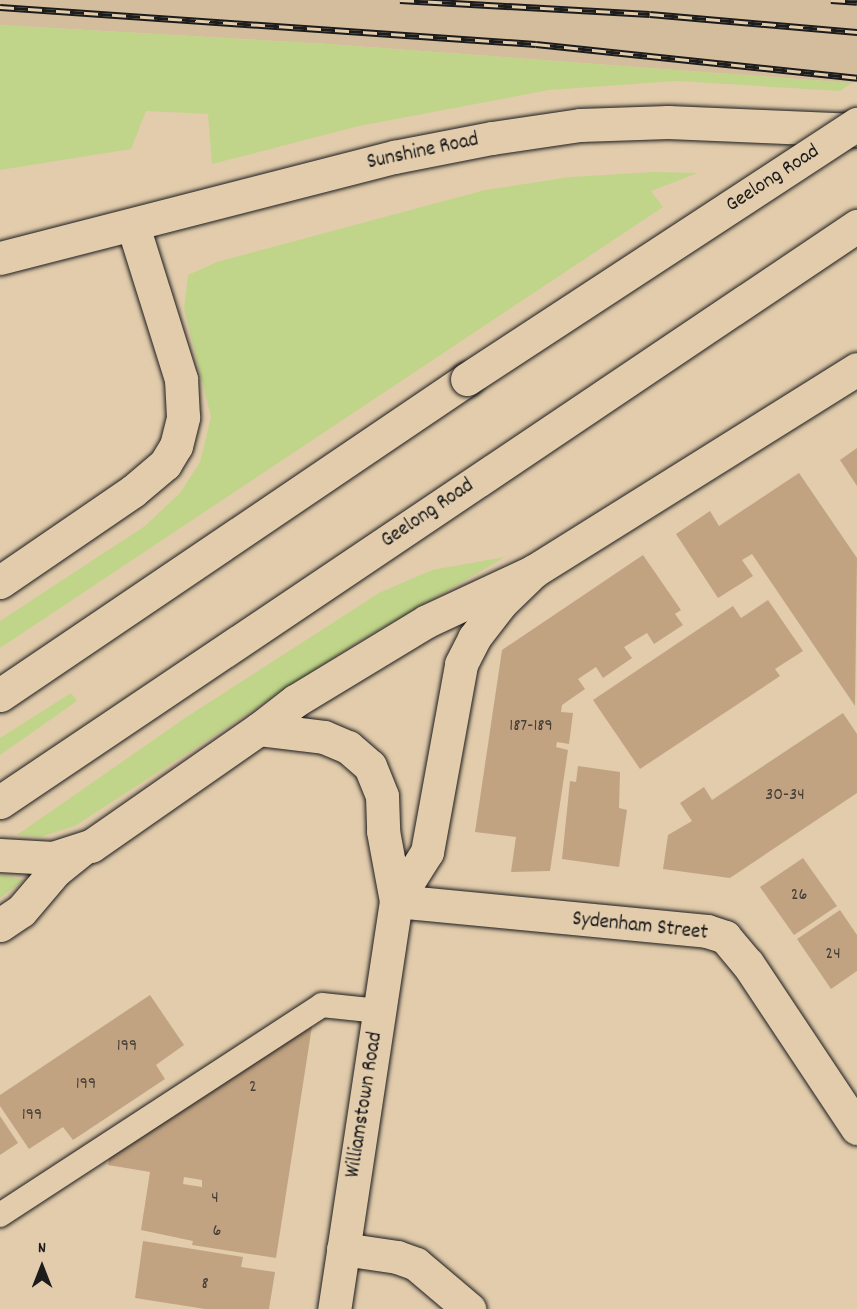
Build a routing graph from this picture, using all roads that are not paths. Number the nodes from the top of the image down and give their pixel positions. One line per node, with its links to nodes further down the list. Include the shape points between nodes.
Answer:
1 (857, 124): 9 (main road, Geelong Road, bridge, via 467,379)
2 (857, 130): 3 (main road, Sunshine Road, via 668,122 580,125 394,157)
3 (133, 226): 5 (main road, Sunshine Road); 8 (main road, via 181,379 183,417 176,446 165,464 133,491)
4 (857, 226): 11 (main road, Geelong Road)
5 (0, 258)
6 (857, 369): 7 (main road)
7 (534, 571): 10 (main road, via 426,621 295,701); 14 (main road, Williamstown Road, via 501,603 467,650 456,680 427,852)
8 (0, 582)
9 (0, 695)
10 (258, 729): 12 (main road, via 104,839); 14 (main road, Williamstown Road, via 324,736 348,747 370,766 382,796)
11 (0, 802)
12 (80, 851): 13 (main road, via 53,858); 15 (main road, via 55,872 21,911)
13 (0, 855)
14 (396, 901): 16 (main road, Williamstown Road); 17 (main road, Sydenham Street, via 707,931 724,937 748,964)
15 (0, 925)
16 (379, 1011): 18 (lane, via 322,1005); 19 (main road, Williamstown Road)
17 (857, 1128)
18 (0, 1215)
19 (343, 1248): 20 (main road, Williamstown Road); 21 (main road, via 416,1264)
20 (334, 1309)
21 (468, 1309)

